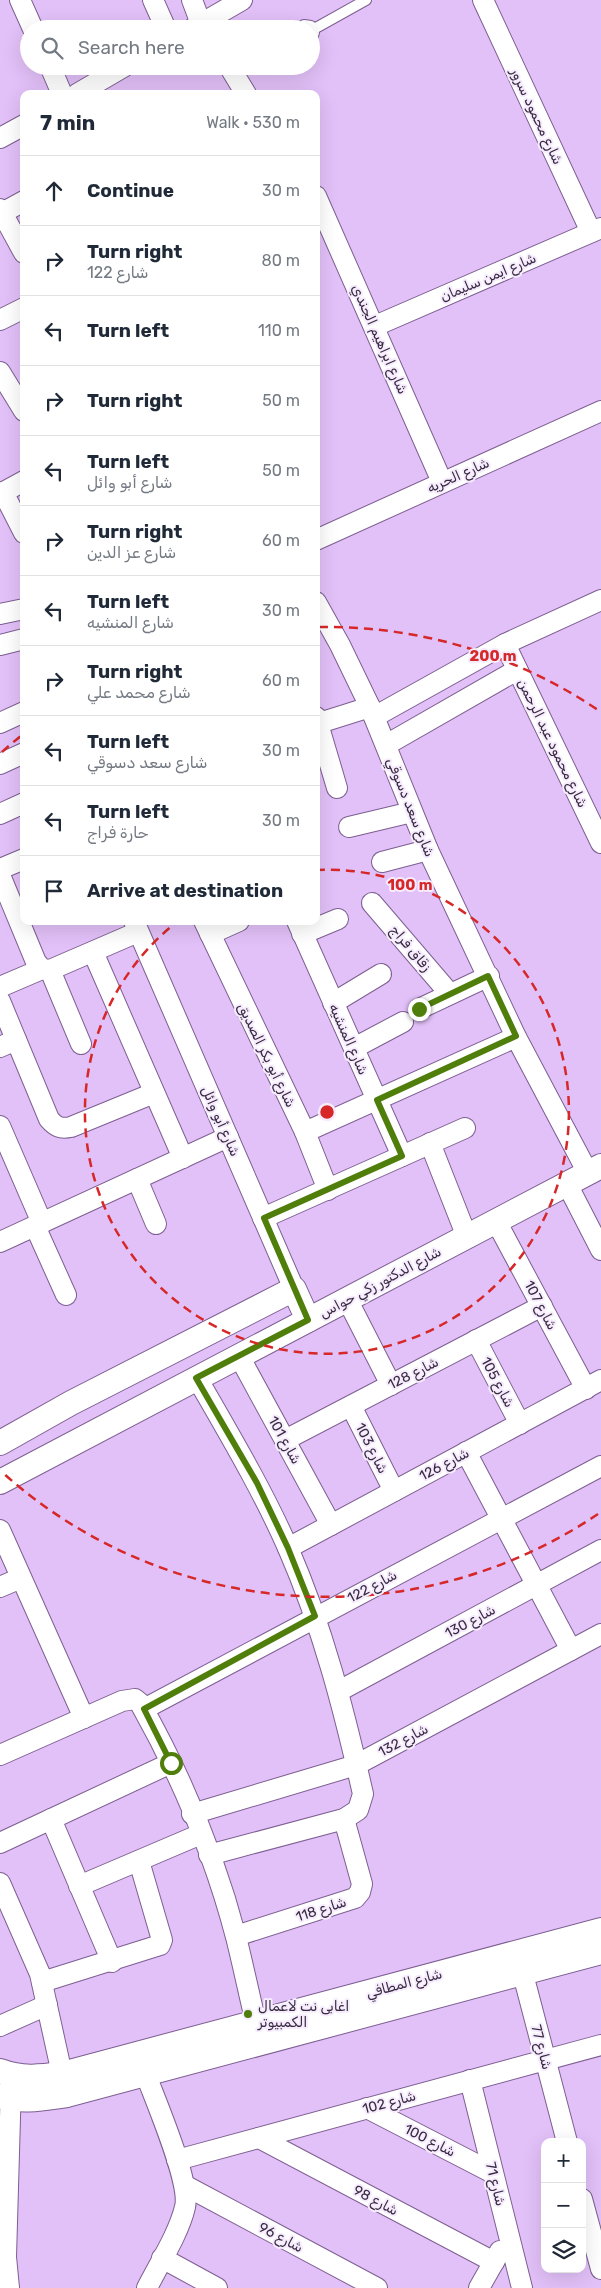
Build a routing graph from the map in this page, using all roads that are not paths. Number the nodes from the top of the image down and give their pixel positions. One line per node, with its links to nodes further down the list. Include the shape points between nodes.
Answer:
1 (20, 0): 7 (street)
2 (153, 0): 8 (street)
3 (192, 0): 9 (street)
4 (242, 0): 10 (street)
5 (366, 0): 11 (lane)
6 (483, 0): 23 (street, شارع محمود سرور)
7 (29, 20)
8 (162, 20)
9 (199, 20)
10 (210, 20)
11 (320, 29)
12 (54, 75): 15 (street)
13 (109, 75): 16 (street)
14 (234, 75): 17 (street)
15 (60, 90)
16 (83, 90)
17 (244, 90)
18 (20, 127): 19 (street)
19 (0, 138)
20 (20, 203): 22 (street)
21 (320, 205): 27 (street, شارع ابراهيم الجندي)
22 (1, 211): 24 (street)
23 (596, 230): 27 (street, شارع ايمن سليمان)
24 (20, 246)
25 (20, 310): 26 (street)
26 (0, 320)
27 (375, 326): 31 (street, شارع ابراهيم الجندي)
28 (0, 372): 29 (street)
29 (20, 404)
30 (601, 411): 31 (street, شارع الحريه)
31 (442, 482): 35 (street, شارع الحريه)
32 (20, 483): 33 (street)
33 (2, 493): 34 (street)
34 (20, 526)
35 (320, 538)
36 (601, 600): 41 (street)
37 (320, 609): 44 (street, شارع سعد دسوقي)
38 (20, 610): 39 (street)
39 (0, 614)
40 (20, 640): 42 (street)
41 (505, 644): 43 (street, شارع محمود عبد الرحمن); 44 (street)
42 (0, 645)
43 (517, 670): 49 (street); 57 (street, شارع محمود عبد الرحمن)
44 (372, 712): 46 (street); 49 (street, شارع سعد دسوقي)
45 (20, 714): 47 (street)
46 (320, 721)
47 (0, 723)
48 (320, 732): 52 (street)
49 (386, 745): 54 (street, شارع سعد دسوقي)
50 (20, 755): 51 (street)
51 (0, 764)
52 (337, 788)
53 (20, 805): 55 (street)
54 (412, 812): 56 (street); 58 (street, شارع سعد دسوقي)
55 (0, 814)
56 (349, 827)
57 (601, 843)
58 (428, 850): 60 (street); 76 (street, شارع سعد دسوقي)
59 (20, 861): 61 (street)
60 (382, 862)
61 (0, 869)
62 (0, 875): 65 (street)
63 (372, 902): 78 (street, زقاق فراج)
64 (338, 919): 66 (street)
65 (20, 923)
66 (320, 923)
67 (21, 925): 74 (street, via 36,962)
68 (221, 925): 71 (street)
69 (313, 925): 72 (street)
70 (136, 927): 73 (street); 92 (street, شارع أبو وائل)
71 (207, 928): 91 (street, شارع أبو بكر الصديق)
72 (300, 928): 80 (street, شارع المنشيه)
73 (93, 952): 74 (street); 87 (street)
74 (46, 970): 77 (street); 85 (street)
75 (381, 974): 80 (street)
76 (488, 976): 78 (street); 83 (street, شارع سعد دسوقي)
77 (0, 987)
78 (450, 994): 81 (street)
79 (0, 1001): 84 (street)
80 (333, 1003): 86 (street, شارع المنشيه)
81 (419, 1009)
82 (403, 1022): 86 (street)
83 (516, 1036): 88 (street); 96 (street, شارع سعد دسوقي)
84 (8, 1044): 87 (street, via 49,1119 62,1128)
85 (81, 1044)
86 (354, 1048): 88 (street, شارع المنشيه)
87 (154, 1092): 95 (street)
88 (377, 1100): 91 (street); 94 (street, شارع المنشيه)
89 (0, 1126): 103 (street)
90 (465, 1128): 93 (street)
91 (305, 1132): 99 (street, شارع أبو بكر الصديق)
92 (228, 1137): 95 (street); 100 (street, شارع أبو وائل)
93 (430, 1143): 94 (street); 104 (street)
94 (402, 1156): 99 (street)
95 (182, 1158): 97 (street)
96 (594, 1169): 98 (street, شارع الدكتور زكي حواس)
97 (137, 1179): 102 (street); 103 (street)
98 (567, 1184): 101 (street, شارع الدكتور زكي حواس); 106 (street)
99 (328, 1190): 100 (street)
100 (264, 1218): 107 (street, شارع أبو وائل)
101 (496, 1221): 104 (street, شارع الدكتور زكي حواس); 110 (street, شارع 107)
102 (156, 1224)
103 (38, 1225): 105 (street); 108 (street)
104 (467, 1236): 109 (street, شارع الدكتور زكي حواس)
105 (0, 1242)
106 (601, 1250)
107 (294, 1289): 111 (street, شارع أبو وائل); 120 (street)
108 (66, 1295)
109 (347, 1299): 111 (street, شارع الدكتور زكي حواس); 115 (street)
110 (542, 1306): 112 (street, شارع 128); 116 (street, شارع 107)
111 (308, 1320): 113 (street, شارع الدكتور زكي حواس)
112 (476, 1340): 115 (street, شارع 128); 118 (street, شارع 105)
113 (238, 1356): 114 (street, شارع الدكتور زكي حواس); 119 (street, شارع 101)
114 (196, 1378): 123 (street, شارع الدكتور زكي حواس); 128 (street, via 257,1483)
115 (391, 1385): 117 (street, شارع 128)
116 (593, 1385): 118 (street, شارع 126)
117 (350, 1406): 119 (street, شارع 128); 124 (street, شارع 103)
118 (520, 1424): 121 (street, شارع 126)
119 (285, 1440): 126 (street, شارع 101)
120 (0, 1443)
121 (466, 1452): 124 (street, شارع 126); 125 (street)
122 (601, 1466): 125 (street, شارع 122)
123 (1, 1478)
124 (394, 1491): 126 (street, شارع 126)
125 (501, 1518): 131 (street); 133 (street, شارع 122)
126 (331, 1525): 128 (street, شارع 126)
127 (0, 1530): 130 (street)
128 (288, 1548): 133 (street)
129 (601, 1550): 131 (street, شارع 130)
130 (21, 1578): 132 (street); 138 (street)
131 (537, 1585): 135 (street); 136 (street, شارع 130)
132 (0, 1587)
133 (315, 1616): 136 (street); 137 (street, شارع 122)
134 (601, 1634): 135 (street, شارع 132)
135 (571, 1650): 141 (street, شارع 132)
136 (339, 1691): 141 (street)
137 (144, 1709): 138 (street, via 135,1699 128,1698); 140 (street)
138 (84, 1718): 139 (street)
139 (0, 1755)
140 (171, 1763): 142 (street); 144 (street)
141 (356, 1765): 142 (street, شارع 132); 143 (street, via 362,1802 352,1816)
142 (192, 1814): 145 (street)
143 (344, 1819): 147 (street); 152 (street, شارع 118, via 362,1884 355,1898)
144 (51, 1820): 146 (street); 150 (street)
145 (201, 1834): 147 (street); 148 (street)
146 (0, 1843)
147 (209, 1855): 152 (street)
148 (139, 1861): 150 (street); 154 (street, via 161,1942 158,1947)
149 (0, 1883): 156 (street)
150 (79, 1886): 154 (street)
151 (601, 1930): 155 (street, شارع المطافي)
152 (236, 1936): 158 (street)
153 (601, 1952): 155 (street, شارع المطافي)
154 (112, 1962): 156 (street)
155 (520, 1963): 158 (street, شارع المطافي); 161 (street, شارع 77); 163 (street, شارع المطافي)
156 (42, 1982): 157 (street)
157 (47, 2005): 159 (street); 165 (street)
158 (256, 2023): 165 (street, شارع المطافي)
159 (0, 2026)
160 (601, 2045): 161 (street, شارع 102)
161 (545, 2060): 164 (street, شارع 102); 169 (street, شارع 77)
162 (6, 2073): 165 (street); 166 (street)
163 (146, 2075): 165 (street, شارع المطافي); 170 (street)
164 (470, 2080): 167 (street, شارع 102); 171 (street, شارع 71)
165 (65, 2084): 166 (street, via 38,2099)
166 (5, 2098): 172 (street)
167 (367, 2108): 168 (street, شارع 102); 171 (street, شارع 100)
168 (259, 2138): 170 (street, شارع 102); 177 (street, شارع 98)
169 (566, 2138)
170 (177, 2160): 173 (street)
171 (493, 2173): 175 (street, شارع 71)
172 (4, 2186): 180 (street)
173 (186, 2186): 176 (street, via 183,2216); 179 (street, شارع 96)
174 (586, 2214): 178 (street)
175 (509, 2235): 177 (street); 185 (street, شارع 71)
176 (162, 2258): 181 (street); 182 (street)
177 (494, 2262): 184 (street)
178 (601, 2269)
179 (355, 2283): 183 (street, شارع 96)
180 (9, 2288)
181 (148, 2288)
182 (217, 2288)
183 (377, 2288)
184 (479, 2288)
185 (522, 2288)

